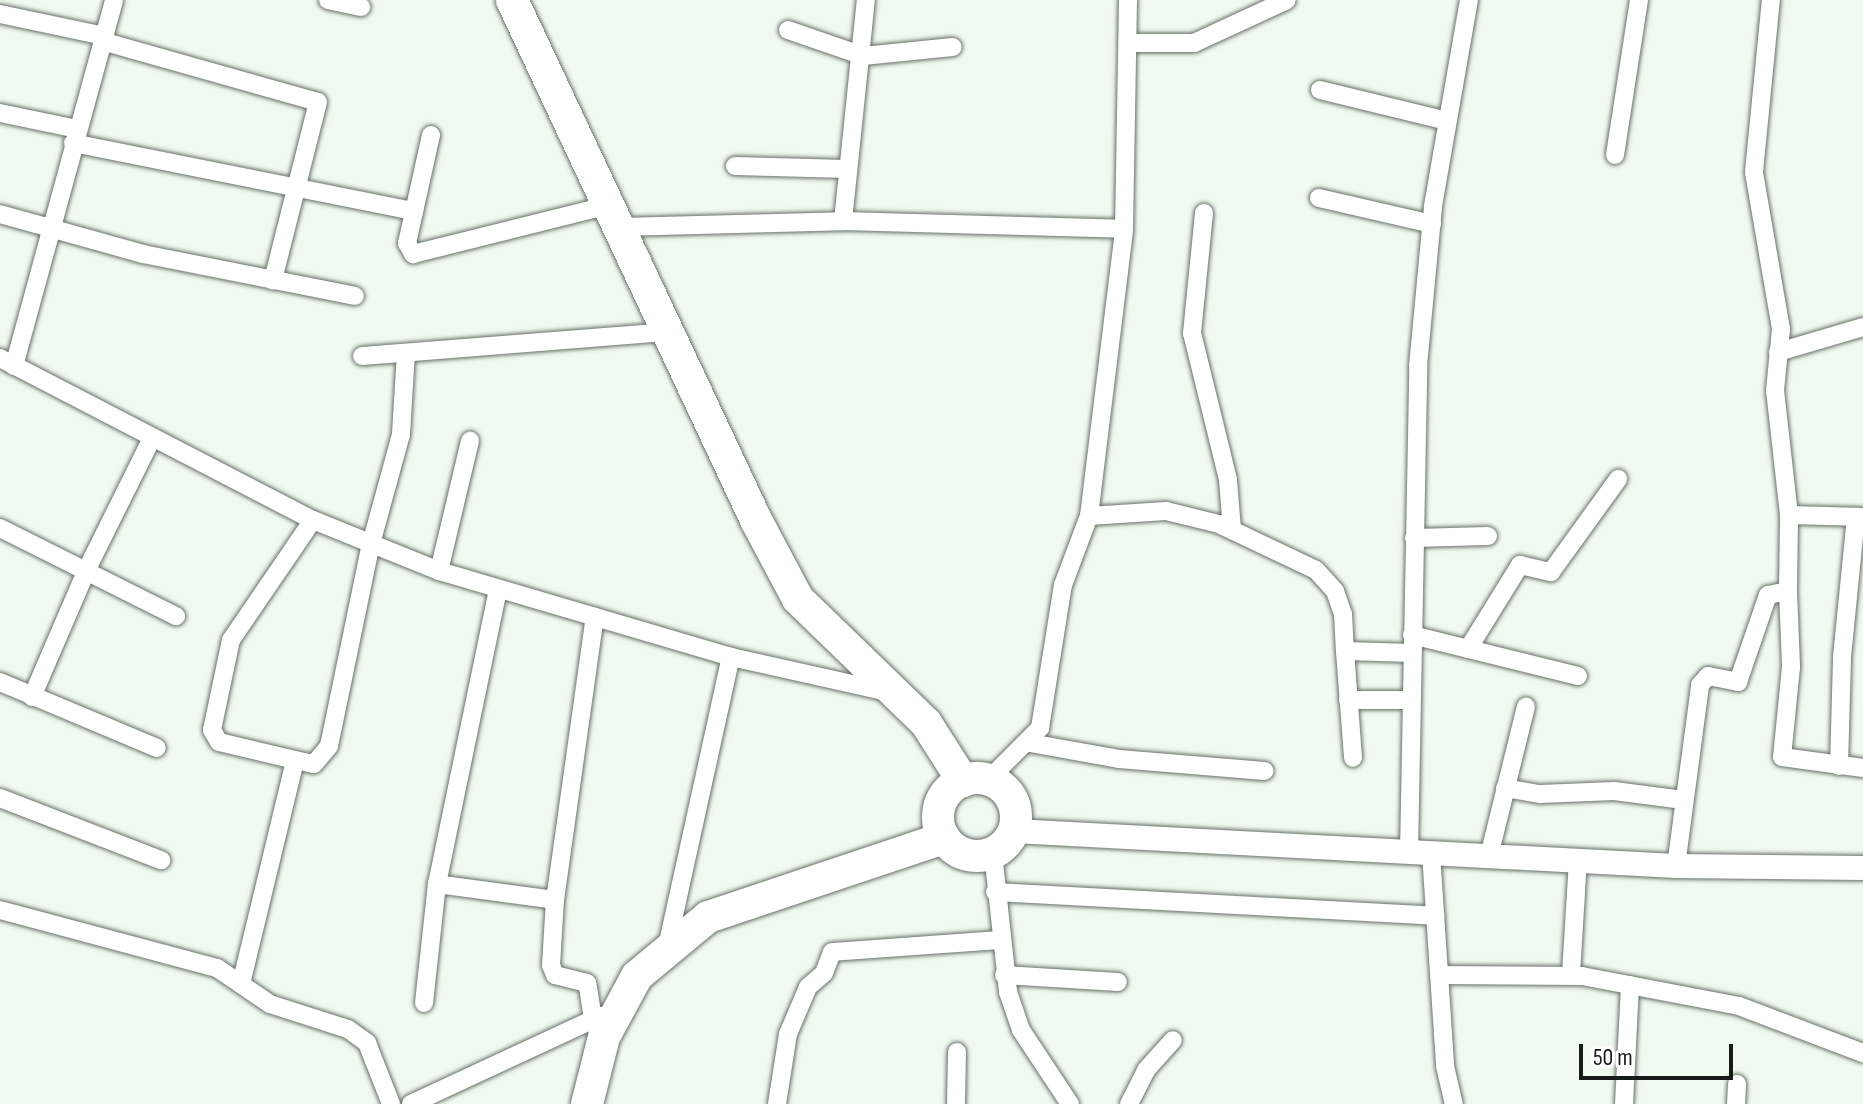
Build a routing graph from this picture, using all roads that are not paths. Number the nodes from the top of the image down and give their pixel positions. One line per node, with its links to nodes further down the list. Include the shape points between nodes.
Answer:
1 (114, 0): 14 (street)
2 (328, 0): 10 (street)
3 (512, 0): 31 (highway)
4 (866, 0): 17 (street)
5 (1128, 0): 15 (street)
6 (1287, 0): 11 (street)
7 (1469, 0): 20 (street)
8 (1639, 0): 23 (street)
9 (1771, 0): 40 (street, via 1754,172 1776,284)
10 (361, 7)
11 (1253, 7): 15 (street, via 1194,43)
12 (0, 14): 14 (street)
13 (788, 30): 17 (street)
14 (103, 38): 22 (street); 26 (street, via 315,99 318,107)
15 (1129, 43): 35 (street)
16 (953, 47): 17 (street)
17 (863, 56): 25 (street)
18 (1320, 90): 20 (street)
19 (0, 113): 22 (street)
20 (1447, 121): 34 (street)
21 (431, 135): 28 (street)
22 (75, 136): 26 (street); 33 (street)
23 (1615, 155)
24 (735, 166): 25 (street)
25 (847, 169): 32 (street)
26 (297, 187): 28 (street); 36 (street)
27 (1319, 198): 34 (street)
28 (414, 211): 31 (street, via 407,248 420,255)
29 (1204, 213): 52 (street, via 1192,333 1228,480)
30 (0, 214): 33 (street)
31 (614, 216): 32 (street); 39 (highway)
32 (843, 221): 35 (street)
33 (50, 224): 36 (street, via 143,254); 43 (street)
34 (1432, 224): 54 (street, via 1418,366)
35 (1124, 229): 48 (street)
36 (273, 280): 37 (street)
37 (355, 296)
38 (1863, 327): 40 (street)
39 (669, 332): 41 (street); 68 (highway, via 798,599)
40 (1778, 352): 47 (street, via 1776,425)
41 (406, 353): 42 (street); 55 (street, via 401,434)
42 (362, 356)
43 (7, 362): 44 (street)
44 (152, 438): 50 (street); 56 (street)
45 (470, 441): 57 (street)
46 (1618, 479): 63 (street, via 1551,572 1520,565)
47 (1789, 515): 49 (street); 59 (street)
48 (1089, 516): 52 (street, via 1166,511); 73 (street, via 1063,585 1046,707)
49 (1860, 517): 77 (street, via 1842,657)
50 (313, 520): 55 (street); 76 (street, via 231,640 212,730 219,742)
51 (0, 528): 56 (street)
52 (1232, 530): 64 (street, via 1316,570 1335,591 1343,614)
53 (1488, 536): 54 (street)
54 (1414, 538): 62 (street)
55 (371, 544): 57 (street); 76 (street, via 329,746 314,764)
56 (87, 569): 60 (street); 69 (street)
57 (439, 571): 58 (street)
58 (498, 590): 61 (street); 92 (street)
59 (1788, 591): 77 (street, via 1791,667 1782,757); 83 (street, via 1768,595 1738,682 1708,676 1700,685)
60 (176, 616)
61 (595, 617): 65 (street); 94 (street)
62 (1412, 644): 63 (street); 64 (street); 71 (street)
63 (1468, 649): 66 (street)
64 (1345, 651): 70 (street)
65 (731, 657): 68 (street); 98 (street)
66 (1578, 676)
67 (0, 682): 69 (street)
68 (900, 695): 80 (highway)
69 (32, 697): 74 (street)
70 (1348, 700): 71 (street); 75 (street)
71 (1411, 700): 86 (street)
72 (1526, 707): 81 (street)
73 (1030, 743): 79 (street, via 1119,759); 80 (street)
74 (157, 748)
75 (1353, 758)
76 (295, 760): 103 (street)
77 (1839, 766): 78 (street)
78 (1863, 768)
79 (1265, 771)
80 (975, 781): 84 (highway, via 941,802); 85 (highway, via 1006,791 1016,813)
81 (1505, 788): 83 (street, via 1540,794 1614,791); 87 (street)
82 (0, 798): 88 (street)
83 (1683, 800): 90 (street)
84 (944, 838): 85 (highway, via 967,855); 98 (highway, via 708,917)
85 (1004, 842): 86 (street); 93 (street)
86 (1420, 853): 87 (street); 96 (street)
87 (1489, 856): 89 (street)
88 (161, 860)
89 (1578, 861): 90 (street); 99 (street)
90 (1676, 866): 91 (street)
91 (1863, 868)
92 (437, 884): 94 (street); 105 (street)
93 (995, 892): 96 (street); 97 (street)
94 (555, 900): 106 (street, via 552,970 587,983)
95 (0, 910): 103 (street, via 217,968)
96 (1435, 916): 101 (street)
97 (998, 940): 100 (street); 115 (street, via 832,952 824,973 808,987 788,1034)
98 (666, 952): 106 (highway)
99 (1571, 974): 101 (street); 104 (street)
100 (1004, 975): 102 (street); 111 (street, via 1021,1030)
101 (1439, 975): 118 (street, via 1445,1066)
102 (1118, 982)
103 (241, 984): 112 (street, via 270,1004 359,1035 374,1055)
104 (1630, 985): 109 (street, via 1739,1006); 119 (street)
105 (424, 1003)
106 (606, 1013): 113 (street); 114 (highway)
107 (1173, 1040): 117 (street, via 1146,1070)
108 (957, 1052): 116 (street)
109 (1863, 1053)
110 (1737, 1084): 120 (street)
111 (1062, 1100)
112 (391, 1104)
113 (411, 1104)
114 (587, 1104)
115 (777, 1104)
116 (956, 1104)
117 (1129, 1104)
118 (1454, 1104)
119 (1624, 1104)
120 (1736, 1104)

